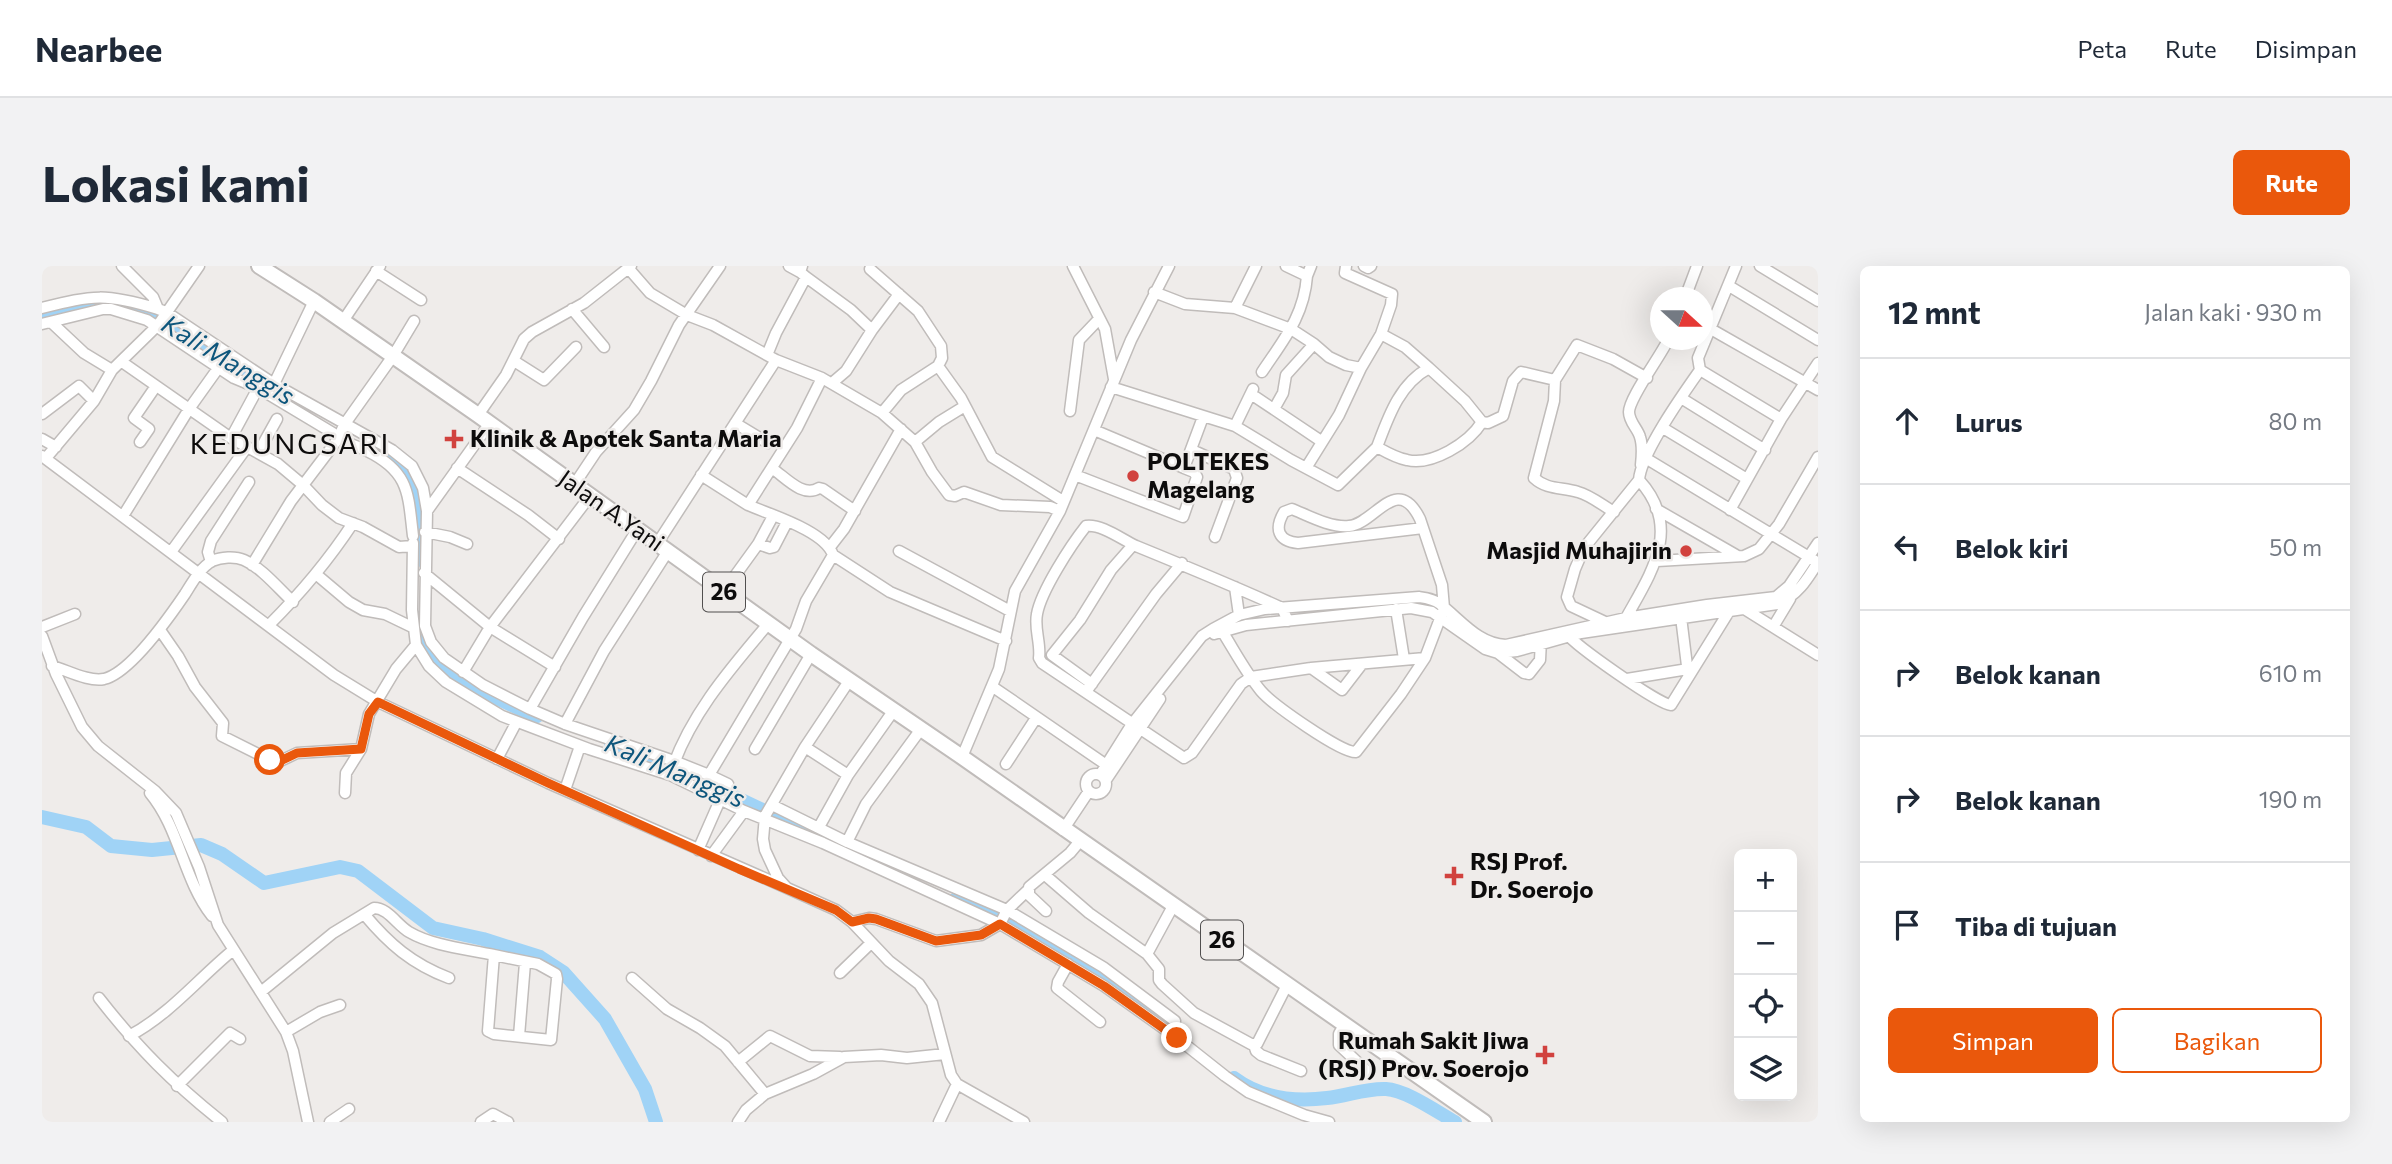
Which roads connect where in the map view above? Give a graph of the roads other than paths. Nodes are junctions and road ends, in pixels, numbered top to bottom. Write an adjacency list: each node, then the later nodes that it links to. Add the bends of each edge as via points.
1 (122, 266): 32 (street, via 153,297)
2 (199, 266): 32 (street)
3 (259, 266): 27 (highway, Jalan A.Yani / 26)
4 (720, 266): 33 (street)
5 (789, 266): 20 (street)
6 (1073, 266): 35 (street)
7 (1169, 266): 23 (street)
8 (1256, 266): 30 (street)
9 (1286, 266): 19 (street)
10 (1346, 266): 42 (street, via 1345,273 1392,294)
11 (1364, 266): 12 (street)
12 (1371, 266)
13 (1697, 266): 22 (street)
14 (1736, 266): 21 (street)
15 (1760, 266): 26 (street)
16 (630, 267): 31 (street); 33 (street, via 650,293)
17 (378, 269): 25 (street); 36 (street)
18 (870, 270): 24 (street)
19 (1309, 271): 39 (street, via 1305,296)
20 (803, 272): 41 (street); 50 (street, via 776,333)
21 (1729, 286): 34 (street); 43 (street)
22 (1689, 287)
23 (1154, 292): 30 (street, via 1185,304); 66 (street)
24 (899, 294): 41 (street); 54 (street, via 919,311 941,346)
25 (421, 300)
26 (1818, 300)
27 (314, 301): 36 (highway, Jalan A.Yani / 26); 65 (street)
28 (93, 303): 29 (street); 32 (street); 32 (street, via 117,297); 38 (street)
29 (42, 308)
30 (1235, 308): 39 (street)
31 (572, 309): 46 (street); 51 (street, via 524,339)
32 (161, 315): 52 (street); 55 (street); 65 (street)
33 (687, 315): 50 (street); 114 (street, via 634,410)
34 (1713, 315)
35 (1099, 319): 66 (street, via 1105,329); 75 (street, via 1079,340)
36 (343, 321): 49 (highway, Jalan A.Yani / 26)
37 (414, 321): 49 (street)
38 (47, 323): 58 (street)
39 (1291, 329): 44 (street); 60 (street)
40 (1713, 329): 64 (street)
41 (872, 330): 63 (street, via 846,370)
42 (1381, 334): 56 (street); 57 (street)
43 (1818, 340)
44 (1314, 344): 56 (street, via 1329,357); 74 (street, via 1286,374)
45 (576, 347): 51 (street, via 544,380)
46 (604, 347)
47 (1662, 350): 61 (street)
48 (1700, 350): 59 (street)
49 (393, 356): 80 (highway, Jalan A.Yani / 26); 88 (street)
50 (772, 358): 63 (street); 83 (street)
51 (514, 361): 80 (street)
52 (122, 362): 58 (street); 67 (street)
53 (1818, 363): 64 (street)
54 (938, 366): 72 (street); 76 (street, via 901,390)
55 (219, 367): 68 (street); 73 (street)
56 (1361, 368): 91 (street)
57 (1429, 368): 82 (street); 97 (street, via 1413,379 1391,409)
58 (112, 370): 71 (street)
59 (1700, 370): 70 (street); 81 (street)
60 (1262, 372)
61 (1647, 378): 62 (street, via 1577,345); 110 (street, via 1629,411 1641,438)
62 (1555, 380): 82 (street, via 1521,372 1513,381 1506,411); 122 (street, via 1534,478 1550,487 1581,492)
63 (827, 381): 76 (street); 107 (street)
64 (1806, 382): 69 (street); 81 (street)
65 (274, 384): 88 (street)
66 (1113, 384): 78 (street); 87 (street)
67 (156, 386): 73 (street); 92 (street, via 134,418 149,429)
68 (258, 388): 88 (street, via 333,433); 89 (street)
69 (1818, 390)
70 (1681, 398): 85 (street); 99 (street)
71 (94, 401): 77 (street, via 79,386); 95 (street)
72 (965, 406): 93 (street); 117 (street, via 992,457)
73 (189, 409): 89 (street); 123 (street)
74 (1274, 409): 84 (street, via 1252,391); 91 (street)
75 (1070, 411)
76 (882, 413): 86 (street)
77 (42, 414)
78 (1203, 417): 84 (street); 98 (street)
79 (277, 419): 100 (street)
80 (484, 419): 104 (street); 114 (highway, Jalan A.Yani / 26)
81 (1780, 419): 99 (street)
82 (1485, 422): 97 (street, via 1433,458 1407,460)
83 (735, 423): 94 (street); 108 (street)
84 (1235, 426): 106 (street)
85 (1663, 428): 103 (street); 111 (street)
86 (901, 429): 93 (street); 121 (street)
87 (1094, 430): 105 (street); 109 (street)
88 (342, 431): 113 (street); 120 (street, via 392,450 412,466); 132 (street, via 402,478)
89 (231, 438): 96 (street)
90 (42, 439): 95 (street)
91 (1321, 441): 106 (street)
92 (140, 442)
93 (915, 442): 117 (street, via 949,495 964,492 1001,505)
94 (768, 443)
95 (56, 447): 101 (street)
96 (247, 447): 100 (street); 141 (street)
97 (1377, 447): 106 (street, via 1339,485)
98 (1192, 450): 105 (street); 131 (street, via 1237,472)
99 (1765, 450): 111 (street)
100 (258, 453): 113 (street)
101 (44, 457): 123 (street)
102 (1818, 457): 130 (street)
103 (1647, 459): 110 (street); 119 (street)
104 (457, 468): 120 (street); 133 (street)
105 (1184, 468): 109 (street, via 1197,477 1183,517)
106 (1306, 468)
107 (773, 469): 116 (street); 121 (street, via 804,491 823,489)
108 (701, 475): 116 (street); 138 (street)
109 (1075, 475): 117 (street)
110 (1640, 476): 118 (street); 122 (street)
111 (1747, 479): 119 (street)
112 (249, 481): 145 (street, via 211,541)
113 (303, 485): 126 (street, via 339,518); 147 (street)
114 (574, 485): 115 (highway, Jalan A.Yani / 26)
115 (590, 496): 128 (highway, Jalan A.Yani / 26); 133 (street)
116 (748, 505): 124 (street)
117 (1061, 506): 159 (street, via 1021,576)
118 (1656, 509): 142 (street); 144 (street, via 1661,537)
119 (1730, 510): 130 (street)
120 (427, 511): 129 (street)
121 (855, 511): 139 (street)
122 (1614, 512): 167 (street, via 1584,548 1566,597 1570,606)
123 (123, 516): 141 (street)
124 (773, 516): 125 (street); 136 (street)
125 (787, 522): 136 (street, via 774,547); 139 (street, via 810,531)
126 (353, 523): 132 (street, via 400,547); 150 (street)
127 (1423, 528): 127 (street, via 1298,543 1284,540 1278,533 1288,510 1351,526 1395,499 1408,503); 160 (street, via 1442,585)
128 (637, 530): 138 (highway, Jalan A.Yani / 26); 190 (street)
129 (427, 531): 132 (street); 135 (street); 148 (street)
130 (1771, 536): 142 (street, via 1759,549); 143 (street)
131 (1215, 537)
132 (413, 539): 170 (street)
133 (559, 539): 171 (street)
134 (1818, 543): 143 (street)
135 (467, 544)
136 (758, 544): 152 (street)
137 (1133, 545): 146 (street); 181 (street, via 1094,525 1086,526 1037,613); 185 (street)
138 (663, 548): 152 (highway, Jalan A.Yani / 26); 204 (street)
139 (831, 551): 177 (street); 179 (street, via 890,592)
140 (899, 551): 159 (street)
141 (171, 552): 149 (street)
142 (1736, 555): 144 (street)
143 (1815, 560): 153 (street, via 1806,581); 156 (street, via 1782,594)
144 (1657, 561): 164 (street)
145 (211, 562): 147 (street, via 241,558); 149 (street)
146 (1182, 563): 151 (street); 198 (street)
147 (252, 565): 154 (street)
148 (424, 573): 171 (street); 192 (street, via 425,626 431,642)
149 (199, 574): 168 (street); 173 (street)
150 (317, 575): 154 (street); 170 (street, via 363,610)
151 (1235, 587): 155 (street); 162 (street)
152 (724, 592): 166 (highway, Jalan A.Yani / 26)
153 (1790, 598): 158 (street); 172 (street)
154 (293, 602): 168 (street)
155 (1282, 608): 160 (street, via 1419,597 1440,603); 162 (street); 165 (street)
156 (1728, 608): 158 (street); 163 (street); 164 (street, via 1707,605); 193 (street)
157 (1396, 610): 160 (street); 165 (street); 187 (street)
158 (1746, 610): 172 (street)
159 (1010, 611): 179 (street)
160 (1442, 613): 178 (street, via 1499,645); 182 (street, via 1485,649); 186 (street)
161 (75, 614): 169 (street)
162 (1240, 615): 205 (street, via 1202,636)
163 (1681, 617): 175 (street); 193 (street)
164 (1626, 618): 167 (street)
165 (1288, 621): 174 (street)
166 (769, 623): 177 (highway, Jalan A.Yani / 26); 213 (street, via 695,719)
167 (1607, 623): 175 (street)
168 (269, 625): 199 (street)
169 (42, 627)
170 (412, 627): 180 (street)
171 (490, 627): 190 (street); 192 (street)
172 (1773, 627): 183 (street)
173 (160, 630): 189 (street, via 126,665 103,679); 209 (street, via 223,723 222,736 276,763 297,753)
174 (1222, 631): 194 (street); 205 (street, via 1199,647)
175 (1567, 634): 178 (street); 195 (street)
176 (42, 636): 189 (street)
177 (790, 638): 184 (highway, Jalan A.Yani / 26); 217 (street)
178 (1541, 640): 182 (street, via 1517,651); 182 (street, via 1540,660 1529,674)
179 (1006, 641): 197 (street)
180 (416, 645): 199 (street); 203 (street, via 446,682)
181 (1040, 650): 185 (street); 198 (street, via 1040,661)
182 (1498, 653)
183 (1817, 653)
184 (811, 654): 196 (highway, Jalan A.Yani / 26); 210 (street)
185 (1052, 654): 198 (street)
186 (1425, 658): 187 (street); 194 (street, via 1352,753 1284,710)
187 (1404, 659): 188 (street)
188 (1362, 664): 191 (street); 191 (street, via 1342,690)
189 (52, 666): 227 (street, via 82,727 99,747 167,801)
190 (555, 667): 200 (street)
191 (1311, 668): 194 (street)
192 (463, 672): 200 (street)
193 (1688, 673): 195 (street); 195 (street, via 1674,702 1667,705)
194 (1251, 677): 205 (street, via 1186,758)
195 (1627, 679)
196 (849, 681): 201 (highway, Jalan A.Yani / 26); 208 (street)
197 (993, 688): 202 (street); 211 (street)
198 (1089, 688): 205 (street)
199 (378, 702): 209 (street, via 369,714); 212 (street)
200 (530, 709): 204 (street)
201 (894, 710): 206 (highway, Jalan A.Yani / 26); 218 (street)
202 (1036, 718): 214 (street); 215 (street)
203 (516, 723): 207 (street); 212 (street)
204 (565, 724): 213 (street)
205 (1135, 727): 215 (street); 219 (street)
206 (920, 729): 211 (highway, Jalan A.Yani / 26); 231 (street, via 866,804)
207 (580, 746): 216 (street); 221 (street)
208 (805, 747): 218 (street); 226 (street)
209 (361, 749): 223 (street, via 346,773)
210 (754, 749)
211 (962, 757): 229 (highway, 26)
212 (497, 759): 221 (street)
213 (674, 761): 216 (street); 217 (street)
214 (1006, 764)
215 (1105, 764): 219 (street)
216 (670, 775): 224 (street)
217 (709, 775): 220 (street)
218 (848, 775): 228 (street)
219 (1103, 777): 222 (street, via 1106,787 1102,792); 222 (street, via 1094,774 1088,778)
220 (728, 784)
221 (565, 790): 232 (street)
222 (1090, 791): 229 (street)
223 (345, 793)
224 (720, 800): 225 (street); 232 (street)
225 (744, 811): 226 (street); 233 (street)
226 (768, 812): 228 (street); 235 (street, via 765,850); 240 (street)
227 (176, 826): 242 (street, via 199,867); 242 (street, via 184,865)
228 (819, 827): 231 (street)
229 (1063, 830): 230 (highway, 26)
230 (1080, 841): 234 (street); 237 (highway, 26)
231 (847, 842): 240 (street)
232 (698, 850): 233 (street)
233 (711, 856): 235 (street)
234 (1045, 875): 236 (street); 245 (street)
235 (787, 888): 241 (street)
236 (1028, 890): 238 (street); 240 (street)
237 (1173, 906): 245 (street); 252 (highway, 26)
238 (1046, 911)
239 (364, 914): 246 (street, via 381,908 406,931 420,937); 250 (street, via 406,957); 253 (street, via 333,933)
240 (1003, 917): 241 (street, via 981,935 936,941 876,919); 248 (street); 256 (street, via 1103,967)
241 (852, 922): 243 (street)
242 (218, 925): 244 (street)
243 (871, 943): 249 (street); 264 (street, via 919,984 932,1003)
244 (232, 951): 253 (street); 260 (street, via 169,1010)
245 (1147, 954): 263 (street, via 1159,969 1162,984 1195,1013)
246 (494, 955): 247 (street); 261 (street, via 488,1031)
247 (525, 963): 261 (street); 261 (street, via 545,967 557,979 552,1039)
248 (1068, 964): 257 (street, via 1057,988); 281 (street, via 1248,1092)
249 (840, 973)
250 (449, 978)
251 (632, 978): 266 (street, via 667,1009 725,1046)
252 (1287, 985): 258 (highway, 26); 263 (street)
253 (262, 991): 259 (street)
254 (99, 998): 260 (street)
255 (340, 1005): 259 (street)
256 (1175, 1021)
257 (1100, 1022)
258 (1344, 1025): 268 (street, via 1339,1045); 282 (highway, 26)
259 (286, 1032): 274 (street)
260 (129, 1036): 270 (street)
261 (519, 1036)
262 (240, 1039): 270 (street, via 230,1033)
263 (1254, 1045): 267 (street, via 1261,1055)
264 (945, 1054): 265 (street); 269 (street)
265 (844, 1057): 266 (street, via 810,1056 770,1036); 271 (street)
266 (738, 1062): 271 (street)
267 (1301, 1071)
268 (1368, 1072)
269 (957, 1084): 279 (street); 280 (street)
270 (177, 1086): 273 (street)
271 (765, 1094): 278 (street)
272 (349, 1109): 275 (street)
273 (222, 1122)
274 (308, 1122)
275 (330, 1122)
276 (481, 1122): 277 (street, via 493,1114)
277 (508, 1122)
278 (738, 1122)
279 (939, 1122)
280 (1024, 1122)
281 (1329, 1122)
282 (1484, 1122)

